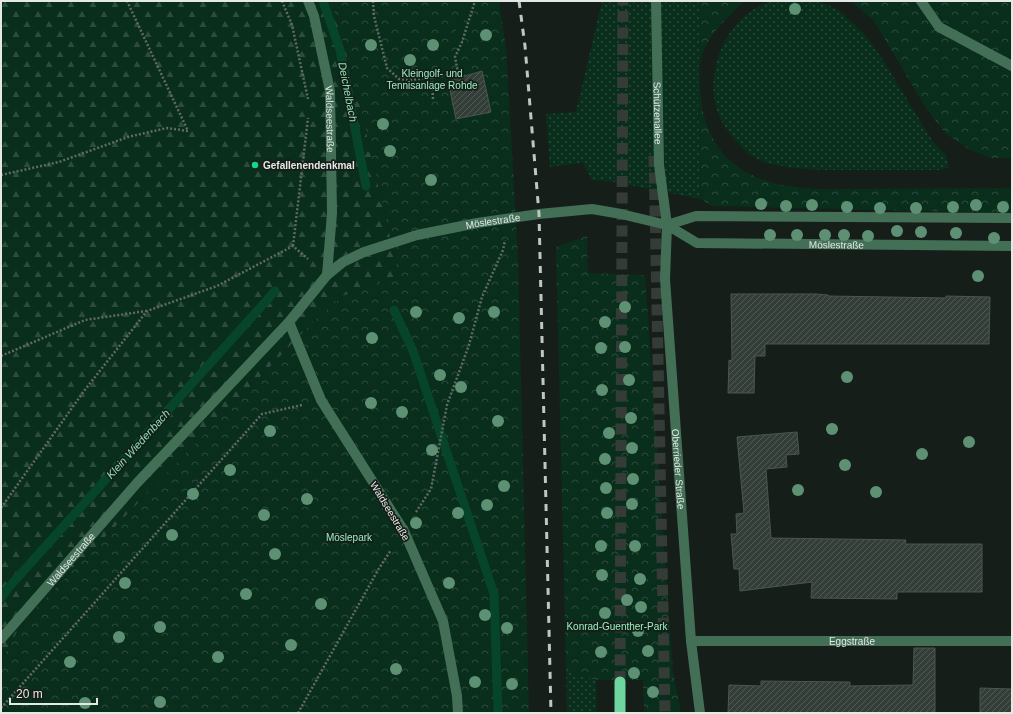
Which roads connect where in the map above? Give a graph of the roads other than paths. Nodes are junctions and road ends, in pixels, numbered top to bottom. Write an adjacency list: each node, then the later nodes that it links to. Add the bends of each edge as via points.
1 (308, 1): 8 (street, Waldseestraße, via 314,16 330,91 332,213)
2 (656, 1): 6 (street, Schützenallee, via 659,165)
3 (921, 1): 4 (street, via 939,27)
4 (1012, 66)
5 (1012, 218): 6 (street, via 696,216)
6 (667, 225): 7 (street, Möslestraße, via 697,243); 8 (street, Möslestraße, via 592,209 477,222 364,252 343,262); 11 (street, Oberrieder Straße, via 665,279)
7 (1012, 246)
8 (327, 275): 9 (street, Waldseestraße)
9 (289, 322): 10 (street, Waldseestraße, via 137,483); 14 (street, Waldseestraße, via 321,400 404,531 443,621)
10 (1, 639)
11 (691, 641): 12 (street, Eggstraße); 16 (street, Oberrieder Straße)
12 (1012, 641)
13 (620, 682): 15 (highway)
14 (458, 713)
15 (620, 713)
16 (700, 713)

